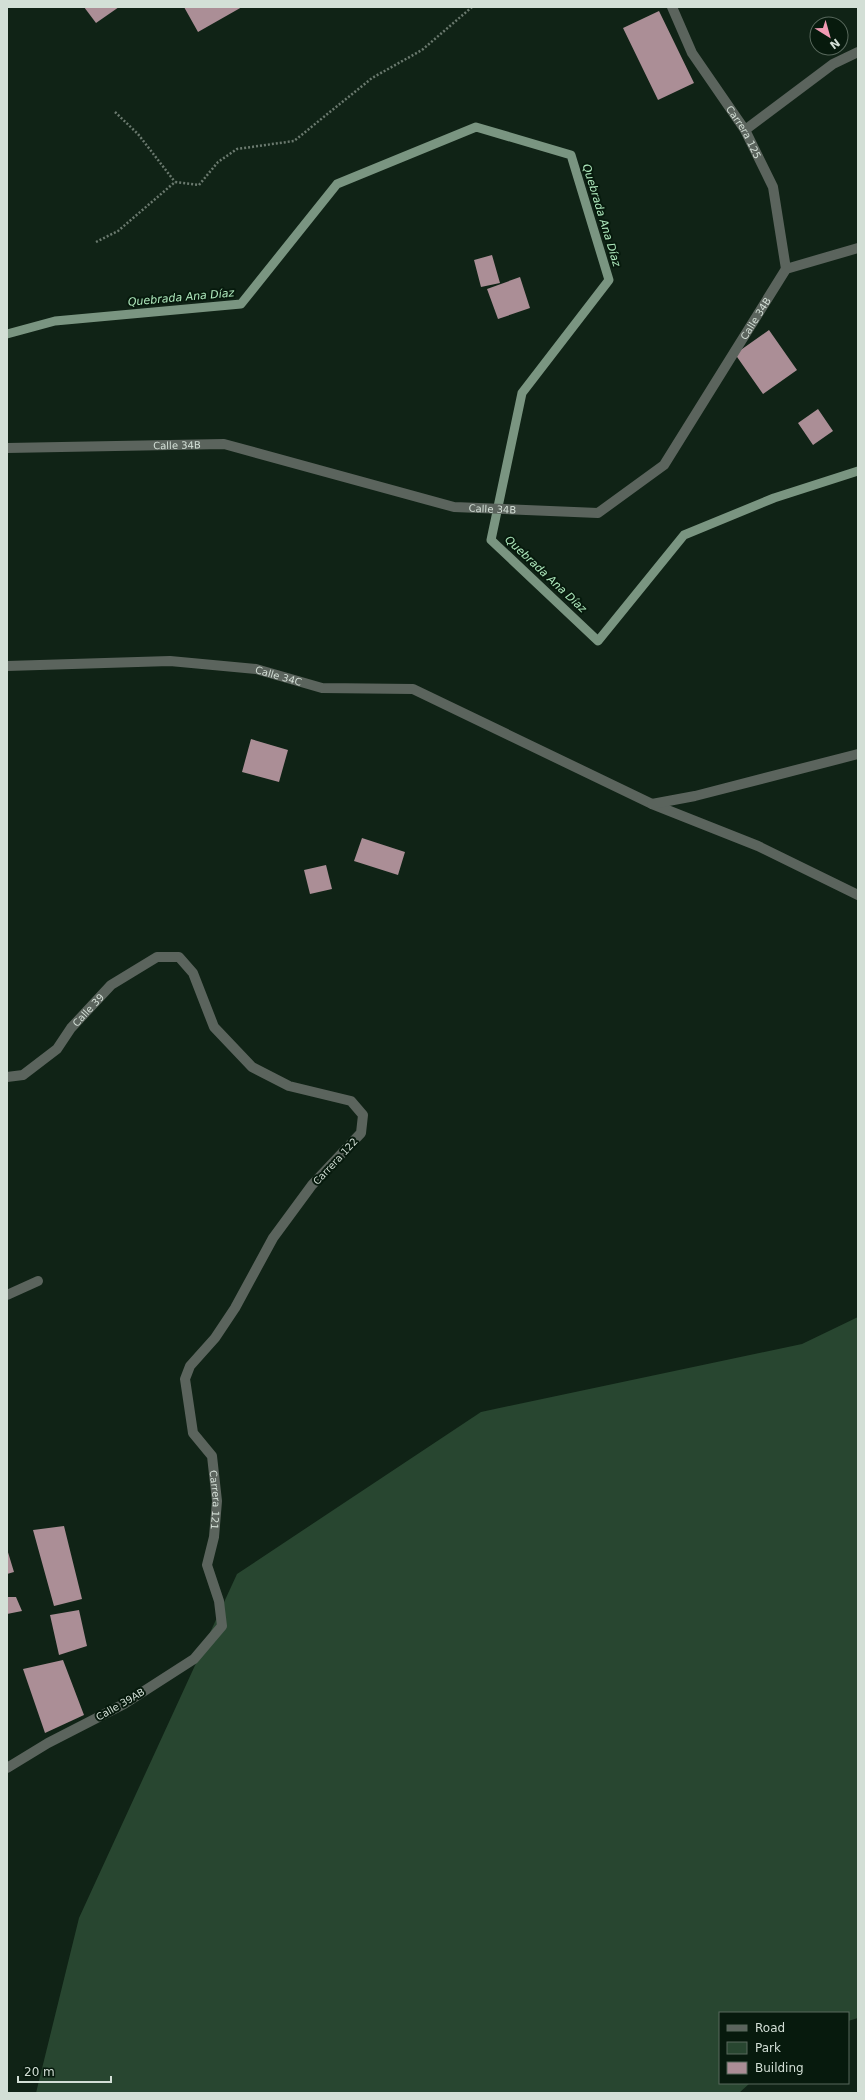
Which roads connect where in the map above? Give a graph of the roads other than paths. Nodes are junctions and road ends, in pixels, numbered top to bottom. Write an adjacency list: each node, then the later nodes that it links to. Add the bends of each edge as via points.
1 (672, 7): 3 (street, Carrera 125, via 692,53)
2 (858, 52): 3 (street, via 833,64)
3 (745, 130): 5 (street, Carrera 125, via 773,187)
4 (858, 248): 5 (street)
5 (786, 268): 6 (street, Calle 34B, via 664,465 598,513 454,507 224,444)
6 (7, 448)
7 (7, 666): 9 (street, Calle 34C, via 170,661 256,669 322,688 413,689)
8 (858, 754): 9 (street, via 695,796)
9 (652, 804): 10 (street, Calle 34C, via 758,846)
10 (858, 895)
11 (179, 957): 12 (street, Calle 39, via 157,957 111,985 71,1028 57,1049 23,1075); 15 (street, Carrera 122, via 193,973 214,1027 252,1067 289,1086 351,1101 363,1115 361,1133 312,1185 273,1238 234,1308 215,1338 190,1366)
12 (7, 1077)
13 (38, 1281): 14 (street)
14 (7, 1295)
15 (185, 1379): 16 (street, Carrera 121, via 193,1433 212,1456 217,1501 214,1537 207,1565 219,1601)
16 (222, 1626): 17 (street, Calle 39AB, via 194,1659 124,1704 48,1743)
17 (7, 1768)

